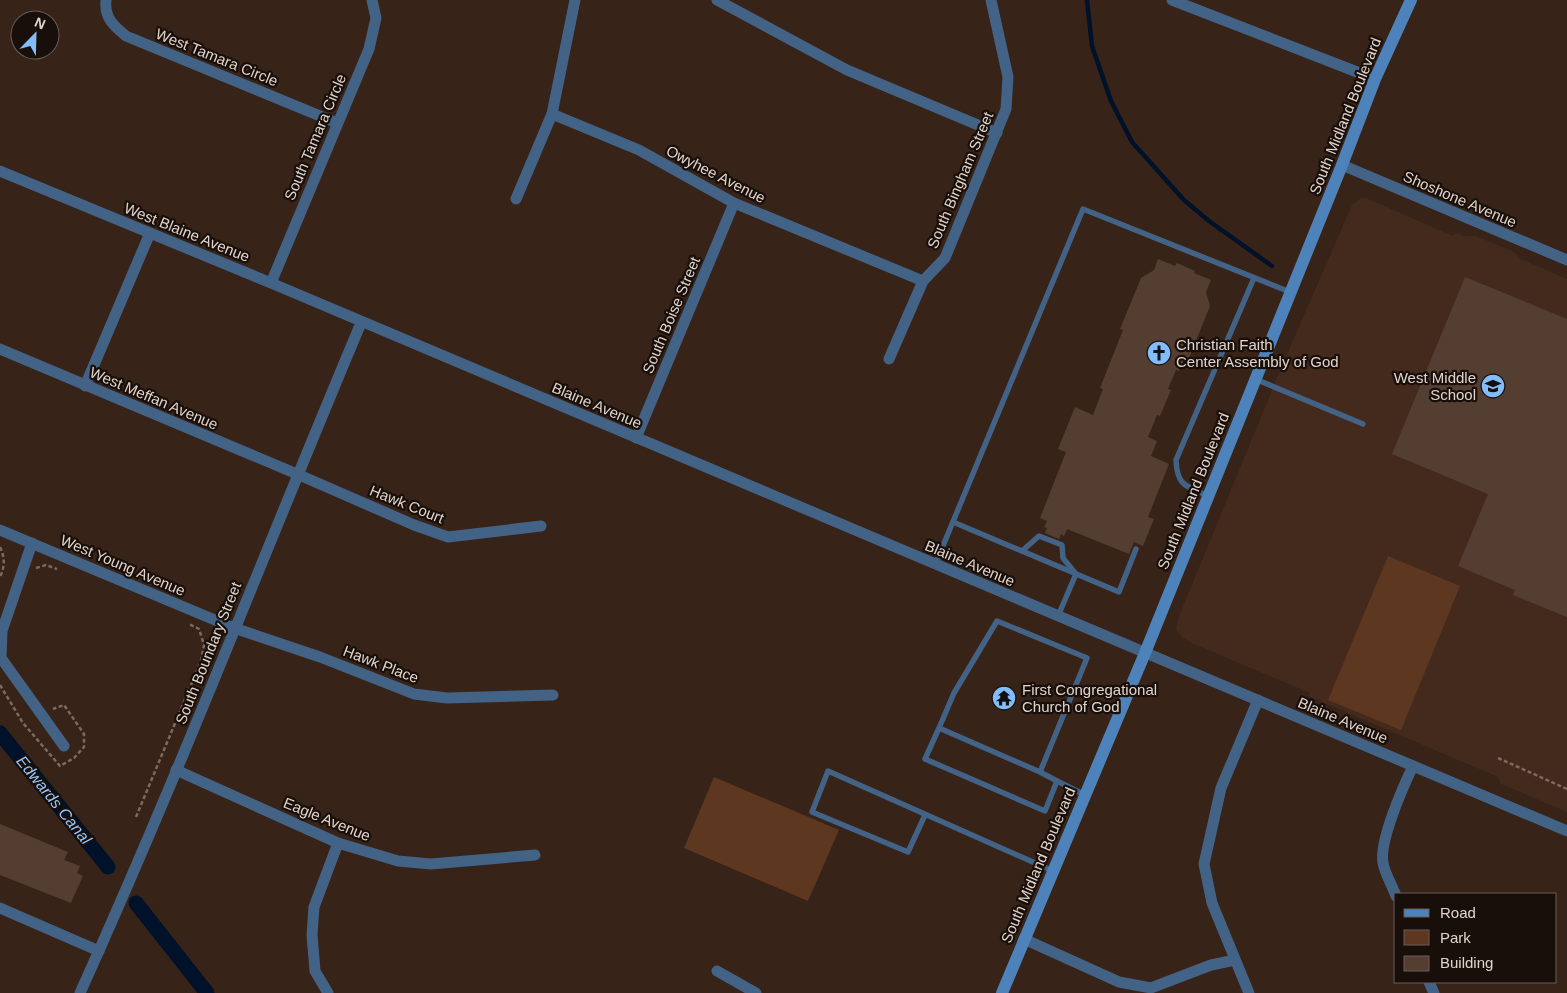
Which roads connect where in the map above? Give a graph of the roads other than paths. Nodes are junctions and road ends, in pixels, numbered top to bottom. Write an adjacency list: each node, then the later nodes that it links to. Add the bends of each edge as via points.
1 (106, 0): 10 (street, West Tamara Circle, via 110,23 126,36)
2 (372, 0): 10 (street, South Tamara Circle, via 376,18 369,48)
3 (575, 0): 9 (street)
4 (717, 0): 11 (street, via 847,70)
5 (991, 0): 11 (street, South Bingham Street, via 1008,77 1006,109)
6 (1172, 0): 8 (street)
7 (1411, 0): 8 (main road, South Midland Boulevard)
8 (1375, 79): 12 (main road, South Midland Boulevard)
9 (552, 114): 14 (street); 15 (street, Owyhee Avenue, via 639,150)
10 (338, 123): 20 (street, South Tamara Circle)
11 (997, 133): 19 (street, South Bingham Street, via 945,258)
12 (1342, 165): 17 (street, Shoshone Avenue); 21 (main road, South Midland Boulevard)
13 (0, 171): 16 (street, West Blaine Avenue)
14 (516, 199)
15 (734, 203): 19 (street, Owyhee Avenue); 28 (street, South Boise Street)
16 (150, 233): 20 (street, West Blaine Avenue); 26 (street)
17 (1567, 260)
18 (1254, 278): 21 (lane); 30 (lane, via 1176,460 1176,474 1182,483); 31 (lane, via 1083,209)
19 (923, 282): 24 (street, South Bingham Street)
20 (271, 283): 22 (street, West Blaine Avenue)
21 (1290, 292): 25 (main road, South Midland Boulevard)
22 (361, 322): 28 (street, Blaine Avenue); 29 (street, South Boundary Street)
23 (0, 350): 26 (street, West Meffan Avenue)
24 (889, 359)
25 (1255, 380): 27 (lane); 30 (main road, South Midland Boulevard)
26 (86, 386): 29 (street, West Meffan Avenue)
27 (1363, 424)
28 (636, 438): 37 (street, Blaine Avenue)
29 (297, 474): 32 (street, Hawk Court, via 448,537); 40 (street, South Boundary Street)
30 (1208, 496): 41 (main road, South Midland Boulevard)
31 (953, 522): 36 (lane); 37 (lane)
32 (541, 526)
33 (0, 530): 34 (street, West Young Avenue)
34 (32, 543): 40 (street, West Young Avenue); 45 (street, via 2,630 1,658)
35 (1136, 549): 38 (lane, via 1119,592)
36 (1022, 551): 38 (lane); 38 (lane, via 1039,536 1062,545 1063,558)
37 (936, 564): 39 (street, Blaine Avenue)
38 (1076, 574): 39 (lane)
39 (1058, 616): 41 (street, Blaine Avenue)
40 (234, 628): 42 (street, Hawk Place, via 414,694 447,698); 47 (street, South Boundary Street)
41 (1145, 653): 43 (street, Blaine Avenue); 50 (main road, South Midland Boulevard)
42 (553, 695)
43 (1258, 700): 46 (street, Blaine Avenue); 60 (street, via 1222,788 1204,864 1212,903)
44 (939, 728): 48 (lane); 48 (lane, via 954,693 997,621 1087,658); 49 (lane, via 925,759 1045,811)
45 (64, 746)
46 (1413, 766): 52 (street, Blaine Avenue); 56 (street, via 1386,835 1383,862)
47 (176, 770): 53 (street, Eagle Avenue); 59 (street, South Boundary Street)
48 (1040, 772): 49 (lane)
49 (1058, 781): 50 (lane)
50 (1085, 795): 55 (main road, South Midland Boulevard)
51 (925, 814): 51 (lane, via 828,771 812,812 908,852); 55 (lane)
52 (1567, 831)
53 (338, 843): 54 (street, Eagle Avenue, via 398,861 431,864); 63 (street, via 314,907 312,926 315,971)
54 (534, 855)
55 (1053, 871): 58 (main road, South Midland Boulevard)
56 (1395, 893)
57 (0, 908): 59 (street)
58 (1024, 939): 60 (street, via 1119,982 1151,988 1211,965); 65 (main road, South Midland Boulevard)
59 (99, 951): 62 (street, South Boundary Street)
60 (1235, 960): 66 (street)
61 (717, 971): 64 (street)
62 (80, 993)
63 (328, 993)
64 (756, 993)
65 (1002, 993)
66 (1249, 993)

